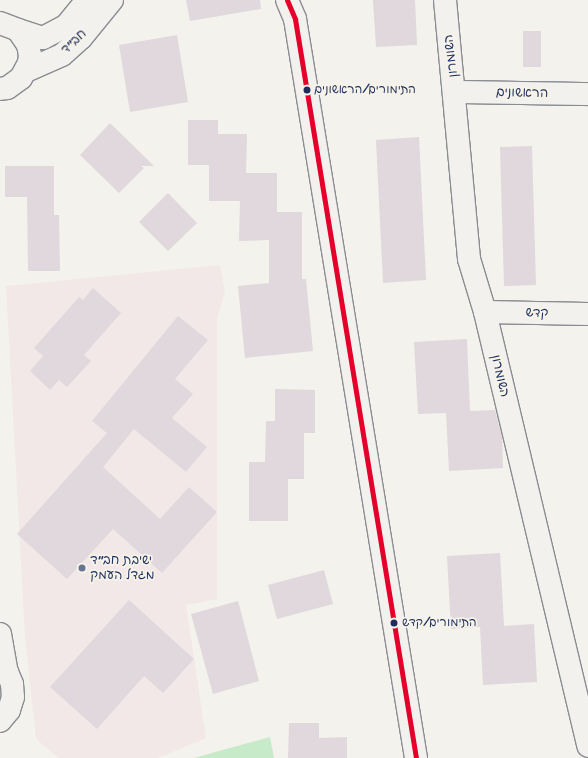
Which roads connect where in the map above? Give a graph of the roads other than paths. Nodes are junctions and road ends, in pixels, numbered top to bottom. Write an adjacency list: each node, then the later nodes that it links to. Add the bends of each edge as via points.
1 (87, 0): 5 (street, חב"ד, via 66,26 43,38)
2 (112, 0): 6 (street, חב"ד, via 81,38 62,56)
3 (287, 0): 16 (street, via 295,19)
4 (445, 0): 8 (street, השומרון)
5 (9, 27): 6 (street, via 28,45 29,63)
6 (26, 71): 7 (street, via 15,84)
7 (0, 89)
8 (455, 92): 9 (street, הראשונים); 10 (street, השומרון, via 469,258)
9 (588, 94)
10 (485, 312): 11 (street, קדש); 15 (street, השומרון)
11 (588, 314)
12 (0, 634): 13 (street)
13 (4, 668): 14 (street, via 12,684 13,697 9,710)
14 (0, 721)
15 (588, 746)
16 (416, 758)

